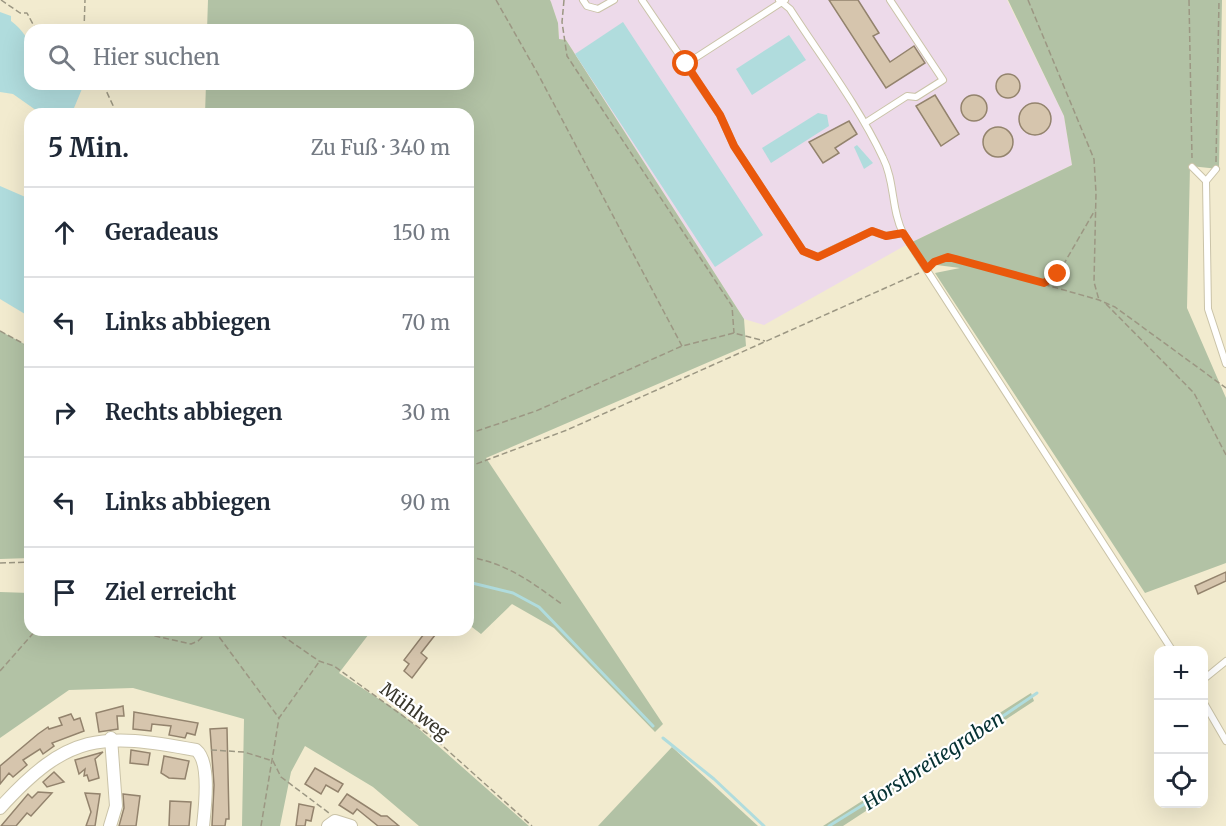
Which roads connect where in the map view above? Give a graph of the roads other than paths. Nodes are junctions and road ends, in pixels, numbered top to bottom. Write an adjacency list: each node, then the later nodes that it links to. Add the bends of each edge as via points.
1 (583, 0): 2 (lane, via 586,6 598,9)
2 (614, 0)
3 (642, 0): 6 (lane)
4 (890, 0): 7 (lane, via 943,80 916,97 907,96)
5 (782, 1): 6 (lane); 7 (lane)
6 (686, 64): 11 (lane, via 803,251 818,257 872,231 886,236)
7 (865, 123): 11 (lane, via 885,160 896,220)
8 (1192, 166): 10 (lane)
9 (1216, 168): 10 (lane)
10 (1206, 181): 12 (lane, via 1208,309)
11 (903, 233): 13 (lane)
12 (1226, 364)
13 (1169, 646)
14 (1226, 661): 15 (lane)
15 (1208, 675)
16 (1208, 711): 18 (lane)
17 (111, 738): 19 (street, via 61,754 18,788); 20 (street, via 116,806); 21 (street, via 196,750 205,760)
18 (1226, 741)
19 (0, 808)
20 (110, 826)
21 (203, 826)
22 (328, 826): 23 (street, via 335,821)
23 (351, 826)

